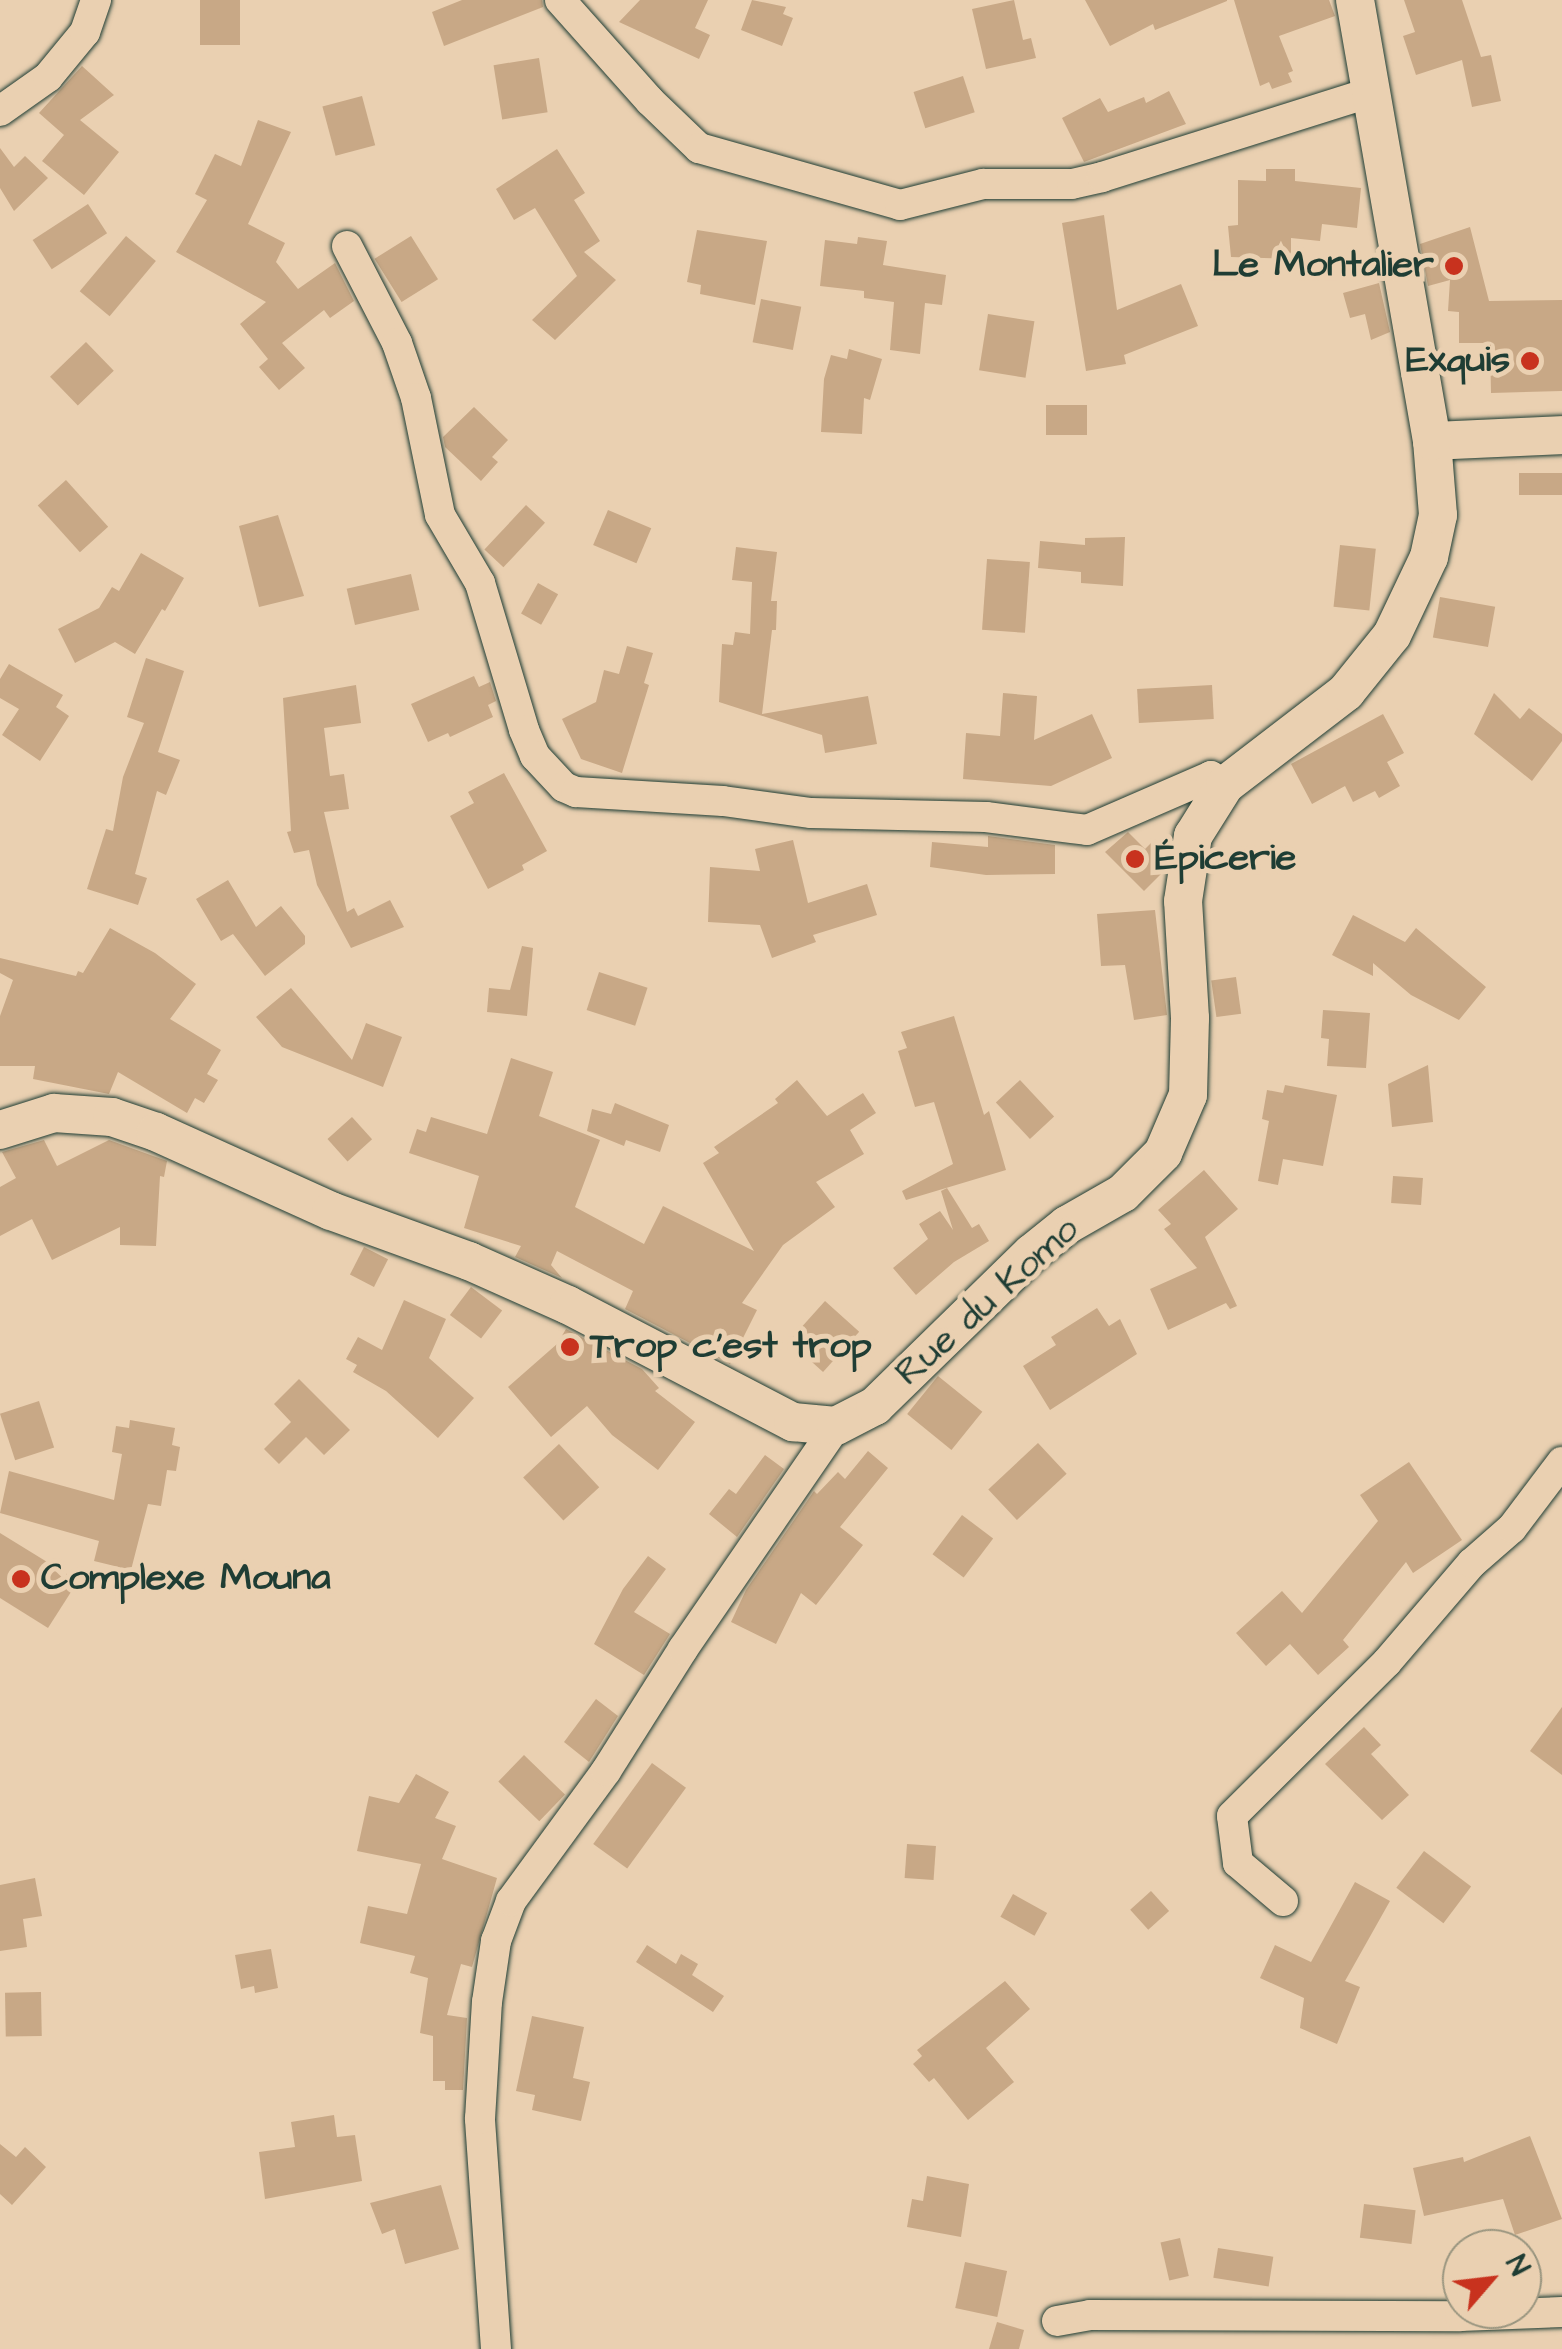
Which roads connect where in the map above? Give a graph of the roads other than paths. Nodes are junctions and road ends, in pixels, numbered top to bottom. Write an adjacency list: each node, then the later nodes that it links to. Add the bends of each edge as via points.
1 (96, 0): 5 (street, via 85,32 48,77)
2 (560, 0): 4 (street, via 699,148 900,205 983,184 1072,184 1102,177)
3 (1354, 0): 4 (street, Rue du Komo)
4 (1371, 92): 8 (street, Rue du Komo)
5 (0, 111)
6 (347, 246): 9 (street, via 397,343 416,398 440,515 480,583 524,730 535,756 564,787 811,813 986,817 1087,830 1210,776)
7 (1562, 435): 8 (street)
8 (1432, 442): 9 (street, Rue du Komo, via 1438,514 1429,557 1392,635 1346,692)
9 (1225, 785): 11 (street, Rue du Komo, via 1193,836 1187,868 1190,1066 1183,1113 1163,1152 1123,1192 1032,1253 875,1406)
10 (0, 1130): 11 (street, via 72,1112 156,1132 331,1212 470,1261 568,1305 792,1422)
11 (836, 1426): 16 (street, via 511,1901 496,1941 480,2119)
12 (1562, 1462): 13 (street, via 1512,1528 1232,1816 1238,1863)
13 (1283, 1901)
14 (1562, 2312): 15 (street, via 1090,2315)
15 (1057, 2321)
16 (496, 2349)

